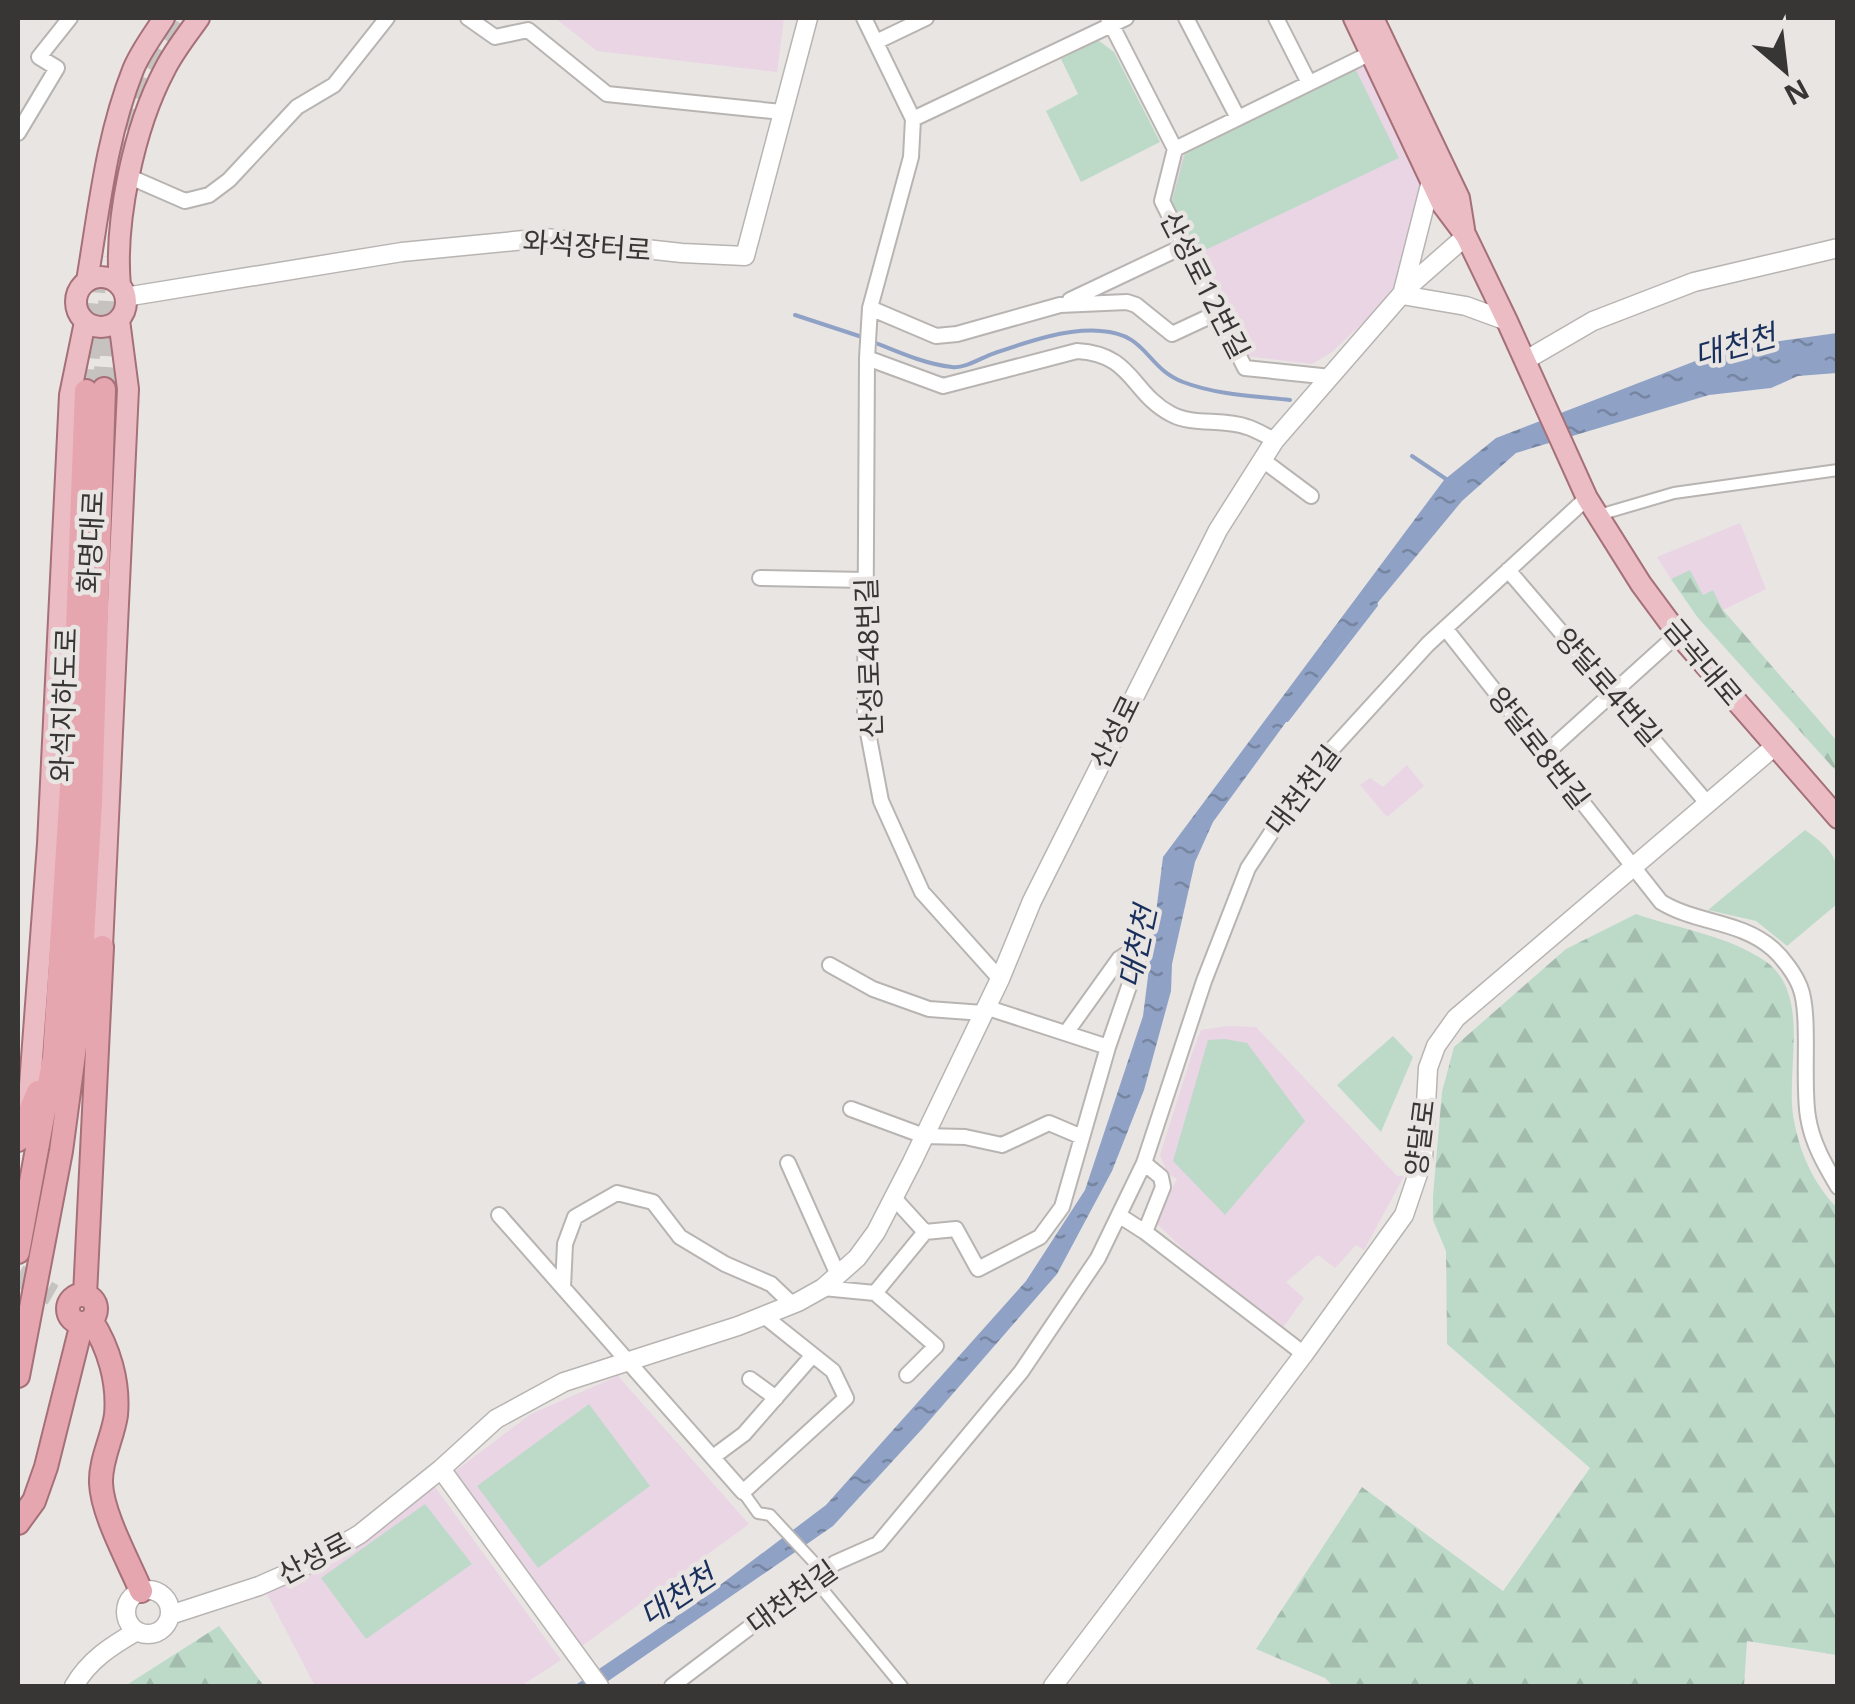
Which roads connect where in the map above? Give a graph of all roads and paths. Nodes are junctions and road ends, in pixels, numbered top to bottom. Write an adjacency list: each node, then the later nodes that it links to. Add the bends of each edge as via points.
1 (70, 18): 18 (street, via 39,57 57,68)
2 (164, 18): 28 (main road, via 134,67 115,126)
3 (199, 18): 23 (main road, via 164,70)
4 (387, 18): 23 (street, via 334,86 297,106 209,195 185,202)
5 (468, 18): 17 (street, via 496,37 528,30 608,94)
6 (808, 18): 17 (main road, 와석장터로)
7 (864, 18): 14 (street)
8 (926, 18): 14 (street)
9 (1186, 18): 19 (street)
10 (1276, 18): 16 (street)
11 (1354, 18): 15 (main road)
12 (1373, 18): 25 (main road, via 1459,198)
13 (1115, 20): 20 (street); 22 (street)
14 (876, 42): 20 (street)
15 (1371, 53): 16 (street); 24 (main road)
16 (1310, 83): 19 (street)
17 (782, 112): 29 (main road, 와석장터로, via 746,256 545,238)
18 (22, 116): 21 (street)
19 (1238, 118): 22 (street)
20 (912, 119): 32 (street, 산성로48번길, via 911,158)
21 (18, 133)
22 (1175, 149): 26 (street, 산성로12번길, via 1162,200)
23 (130, 177): 29 (main road, via 118,266)
24 (1432, 181): 25 (main road); 30 (main road)
25 (1466, 236): 30 (main road, 산성로); 35 (main road)
26 (1184, 246): 31 (street); 33 (street, 산성로12번길)
27 (1838, 248): 38 (main road, via 1694,282 1593,321)
28 (87, 281): 29 (main road, via 110,279); 36 (main road, via 76,301)
29 (123, 292): 34 (main road)
30 (1402, 295): 35 (main road); 39 (main road, 산성로)
31 (1060, 305): 32 (street, via 936,336); 33 (street, via 1127,302 1172,334)
32 (870, 308): 37 (street, 산성로48번길)
33 (1217, 314): 39 (street, 산성로12번길, via 1245,368)
34 (119, 320): 36 (main road, via 96,327); 56 (main road, 화명대로, via 128,390)
35 (1507, 321): 38 (main road)
36 (86, 322): 65 (main road, 화명대로, via 70,395)
37 (866, 358): 40 (street, via 943,386 1094,352 1109,356 1168,413 1246,426); 47 (street, 산성로48번길)
38 (1526, 360): 44 (main road, 금곡대로)
39 (1331, 377): 40 (main road, 산성로)
40 (1275, 440): 41 (main road, 산성로)
41 (1264, 462): 43 (street); 58 (main road, 산성로, via 1218,530 1144,672)
42 (1838, 470): 44 (street)
43 (1311, 496)
44 (1590, 503): 45 (street, 대천천길); 49 (main road, 금곡대로)
45 (1508, 570): 48 (street, 대천천길); 50 (street, 양달로4번길)
46 (760, 578): 47 (street)
47 (866, 580): 58 (street, 산성로48번길, via 865,717 880,801 922,892)
48 (1445, 628): 52 (street, 양달로8번길); 69 (street, 대천천길, via 1312,772 1248,868)
49 (1678, 634): 50 (street); 51 (main road, 금곡대로)
50 (1613, 694): 52 (street); 53 (street, 양달로4번길)
51 (1775, 746): 53 (main road, 양달로); 54 (main road, 금곡대로)
52 (1544, 755): 55 (street, 양달로8번길)
53 (1708, 804): 55 (main road, 양달로)
54 (1838, 818)
55 (1633, 867): 71 (street, 양달로8번길, via 1675,911 1739,926 1774,950 1801,988 1808,1117); 86 (main road, 양달로, via 1446,1032 1428,1068 1423,1159 1404,1215)
56 (102, 947): 60 (highway); 84 (highway, via 69,1298 93,1299 96,1308)
57 (830, 965): 59 (street, via 872,990 929,1009)
58 (1000, 979): 59 (main road, 산성로)
59 (984, 1010): 61 (street); 66 (main road, 산성로)
60 (78, 1024): 63 (highway, 와석지하도로, via 91,802 95,390); 90 (highway, via 62,1151)
61 (1066, 1034): 62 (street); 62 (street, via 1119,959 1144,944)
62 (1108, 1047): 67 (street)
63 (54, 1057): 65 (highway); 77 (highway)
64 (851, 1109): 66 (street)
65 (28, 1116): 68 (highway)
66 (924, 1136): 67 (street, via 1002,1145 1049,1124); 72 (main road, 산성로)
67 (1082, 1137): 75 (street, via 1062,1206 1040,1237 978,1270 956,1230)
68 (18, 1140)
69 (1144, 1163): 74 (street, 대천천길); 76 (street, via 1161,1177 1163,1188)
70 (788, 1164): 78 (street)
71 (1838, 1188)
72 (894, 1198): 75 (street); 78 (main road, 산성로, via 857,1258)
73 (499, 1215): 79 (street)
74 (1120, 1216): 76 (street); 98 (street, 대천천길, via 1021,1372 878,1544)
75 (924, 1232): 81 (street)
76 (1145, 1232): 86 (street)
77 (18, 1252)
78 (838, 1275): 80 (main road, 산성로)
79 (563, 1287): 82 (street, via 574,1216 618,1192 653,1202 680,1237 771,1284); 88 (street)
80 (823, 1288): 81 (street); 82 (main road, 산성로)
81 (875, 1293): 91 (street, via 936,1346)
82 (792, 1304): 83 (main road, 산성로)
83 (764, 1316): 87 (street); 88 (main road, 산성로)
84 (86, 1322): 85 (highway); 89 (highway)
85 (106, 1350): 89 (highway, via 83,1350); 99 (highway, via 116,1414 101,1484)
86 (1304, 1354): 106 (main road, 양달로)
87 (813, 1355): 93 (street); 96 (street, via 833,1371 846,1398)
88 (628, 1360): 94 (street); 95 (main road, 산성로, via 564,1382 496,1419)
89 (72, 1366): 97 (highway, via 46,1468)
90 (18, 1376)
91 (907, 1376)
92 (750, 1378): 93 (street)
93 (776, 1398): 94 (street)
94 (712, 1457): 96 (street)
95 (442, 1469): 100 (main road, 산성로, via 360,1534 311,1562); 103 (main road)
96 (743, 1492): 98 (street, via 758,1513 778,1522)
97 (18, 1523)
98 (817, 1571): 104 (street, 대천천길); 105 (street)
99 (141, 1591): 100 (main road, via 162,1595); 101 (main road, via 126,1607)
100 (170, 1615): 101 (main road, via 156,1632)
101 (137, 1631): 102 (main road, via 109,1647)
102 (74, 1686)
103 (599, 1686)
104 (672, 1686)
105 (902, 1686)
106 (1053, 1686)

